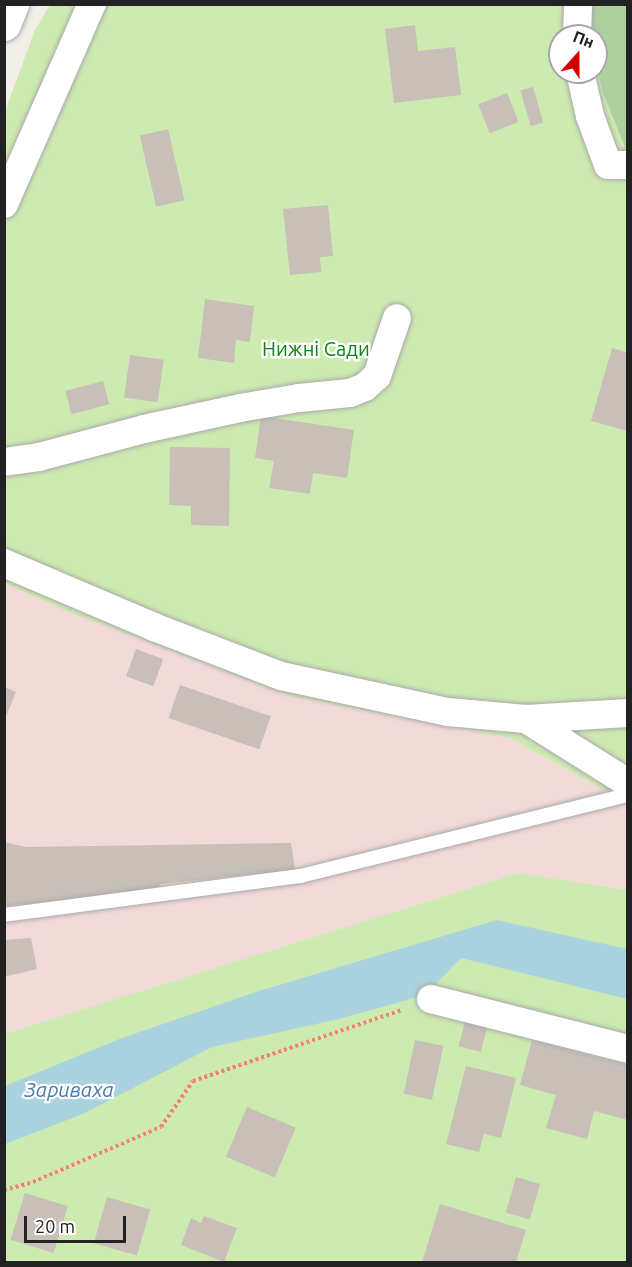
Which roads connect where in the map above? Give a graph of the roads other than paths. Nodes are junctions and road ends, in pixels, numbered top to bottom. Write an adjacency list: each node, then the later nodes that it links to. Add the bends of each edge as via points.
1 (12, 4): 4 (street)
2 (93, 4): 8 (street)
3 (578, 4): 5 (street)
4 (4, 24)
5 (577, 24)
6 (583, 84): 7 (street, via 608,165)
7 (627, 165)
8 (4, 204)
9 (397, 318): 10 (street, via 376,376 365,387 350,393 240,408 39,458)
10 (4, 462)
11 (4, 563): 13 (street, via 281,676 448,712)
12 (627, 712): 13 (street)
13 (526, 719): 14 (street)
14 (627, 783)
15 (627, 795): 16 (lane, via 300,876)
16 (4, 915)
17 (431, 999): 18 (street)
18 (627, 1049)

